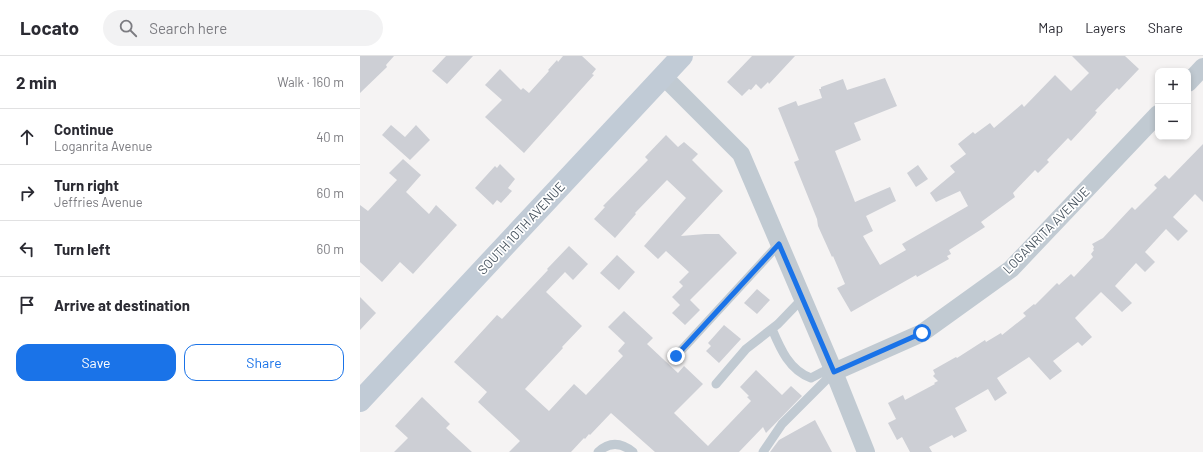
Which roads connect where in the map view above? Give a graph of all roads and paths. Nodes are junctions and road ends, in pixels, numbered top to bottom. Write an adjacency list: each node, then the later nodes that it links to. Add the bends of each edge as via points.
1 (682, 56): 3 (street, SOUTH 10TH AVENUE)
2 (1203, 67): 4 (street)
3 (663, 76): 6 (street, via 741,154); 12 (street, SOUTH 10TH AVENUE)
4 (1191, 80)
5 (1155, 117): 10 (street, LOGANRITA AVENUE, via 1010,269 922,333)
6 (779, 244): 7 (street); 9 (lane)
7 (803, 298): 8 (lane); 10 (street)
8 (772, 329): 10 (lane, via 781,350 804,376 811,378); 11 (lane, via 746,349)
9 (676, 356)
10 (833, 370): 15 (lane, via 782,424); 16 (street)
11 (716, 384)
12 (360, 400)
13 (598, 452): 14 (lane, via 612,444 626,446)
14 (633, 452)
15 (763, 452)
16 (866, 452)

